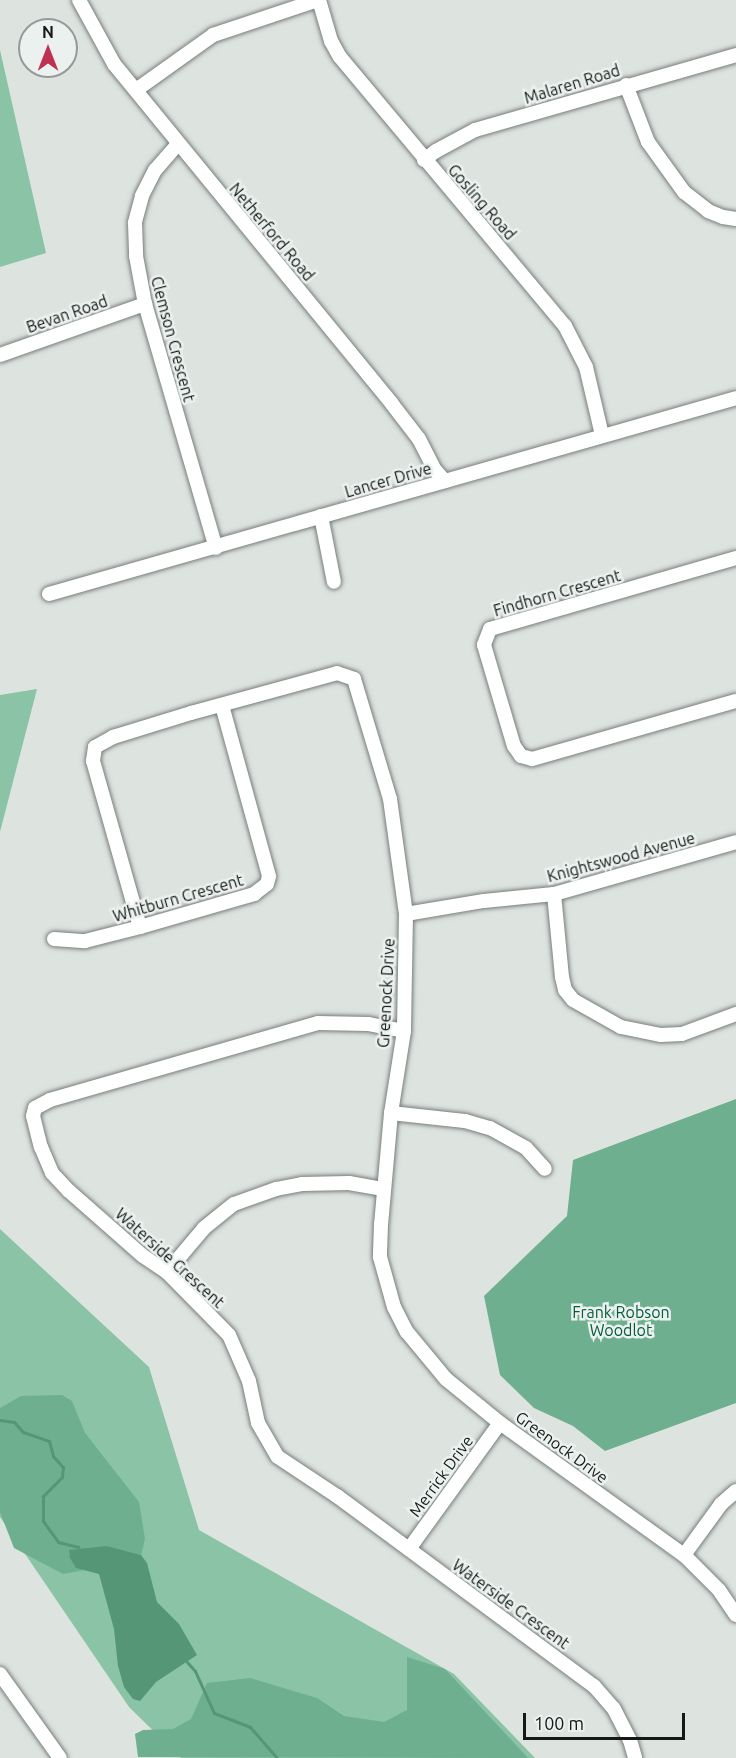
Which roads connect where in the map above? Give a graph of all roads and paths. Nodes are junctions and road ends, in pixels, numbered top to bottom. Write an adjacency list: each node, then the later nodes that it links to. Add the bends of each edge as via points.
1 (79, 0): 5 (street, Netherford Road, via 114,64)
2 (318, 0): 5 (street, via 213,35); 7 (street, Gosling Road, via 340,57)
3 (736, 55): 4 (street, Malaren Road)
4 (626, 85): 7 (street, Malaren Road, via 475,130); 8 (street, via 648,142 684,192 708,211)
5 (136, 90): 6 (street, Netherford Road)
6 (177, 145): 9 (street, Clemson Crescent, via 155,170 135,223 139,281); 13 (street, Netherford Road, via 393,404)
7 (424, 160): 12 (street, Gosling Road, via 565,326 586,367)
8 (736, 219)
9 (145, 304): 10 (street, Bevan Road); 15 (street, Clemson Crescent)
10 (0, 355)
11 (736, 398): 12 (street, Lancer Drive)
12 (602, 435): 13 (street, Lancer Drive)
13 (444, 481): 14 (street, Lancer Drive)
14 (321, 516): 15 (street, Lancer Drive); 17 (street)
15 (216, 548): 18 (street, Lancer Drive)
16 (736, 558): 19 (street, Findhorn Crescent, via 490,629 484,645 514,746 520,756 532,759)
17 (334, 582)
18 (49, 594)
19 (736, 700)
20 (222, 705): 23 (street, Greenock Drive, via 338,674 354,678 390,799); 24 (street, Whitburn Crescent, via 269,876 267,884 254,894); 24 (street, Greenock Drive, via 95,747 93,761)
21 (736, 842): 22 (street, Knightswood Avenue)
22 (554, 894): 23 (street, Knightswood Avenue); 26 (street, via 562,977 573,1000 621,1027 661,1035 682,1034)
23 (406, 914): 27 (street, Greenock Drive)
24 (140, 927): 25 (street, Whitburn Crescent, via 85,941)
25 (54, 939)
26 (736, 1014)
27 (404, 1031): 28 (street, Greenock Drive); 31 (street, Waterside Crescent, via 368,1024 318,1023 50,1100 35,1108 36,1131 52,1173 142,1256)
28 (391, 1113): 29 (street, via 465,1121 490,1128 526,1148); 30 (street, Greenock Drive)
29 (546, 1169)
30 (383, 1189): 31 (street, via 302,1184 234,1204 204,1228); 32 (street, Greenock Drive, via 380,1257 394,1307 406,1332 446,1379)
31 (166, 1272): 34 (street, Waterside Crescent, via 229,1335 249,1381 258,1423 278,1457)
32 (500, 1423): 34 (street, Merrick Drive); 35 (street, Greenock Drive)
33 (736, 1491): 35 (street, via 721,1504)
34 (409, 1549): 39 (street, Waterside Crescent, via 594,1686 614,1709)
35 (684, 1555): 36 (street, Greenock Drive, via 719,1590)
36 (736, 1615)
37 (0, 1674): 38 (street)
38 (60, 1758)
39 (635, 1758)

